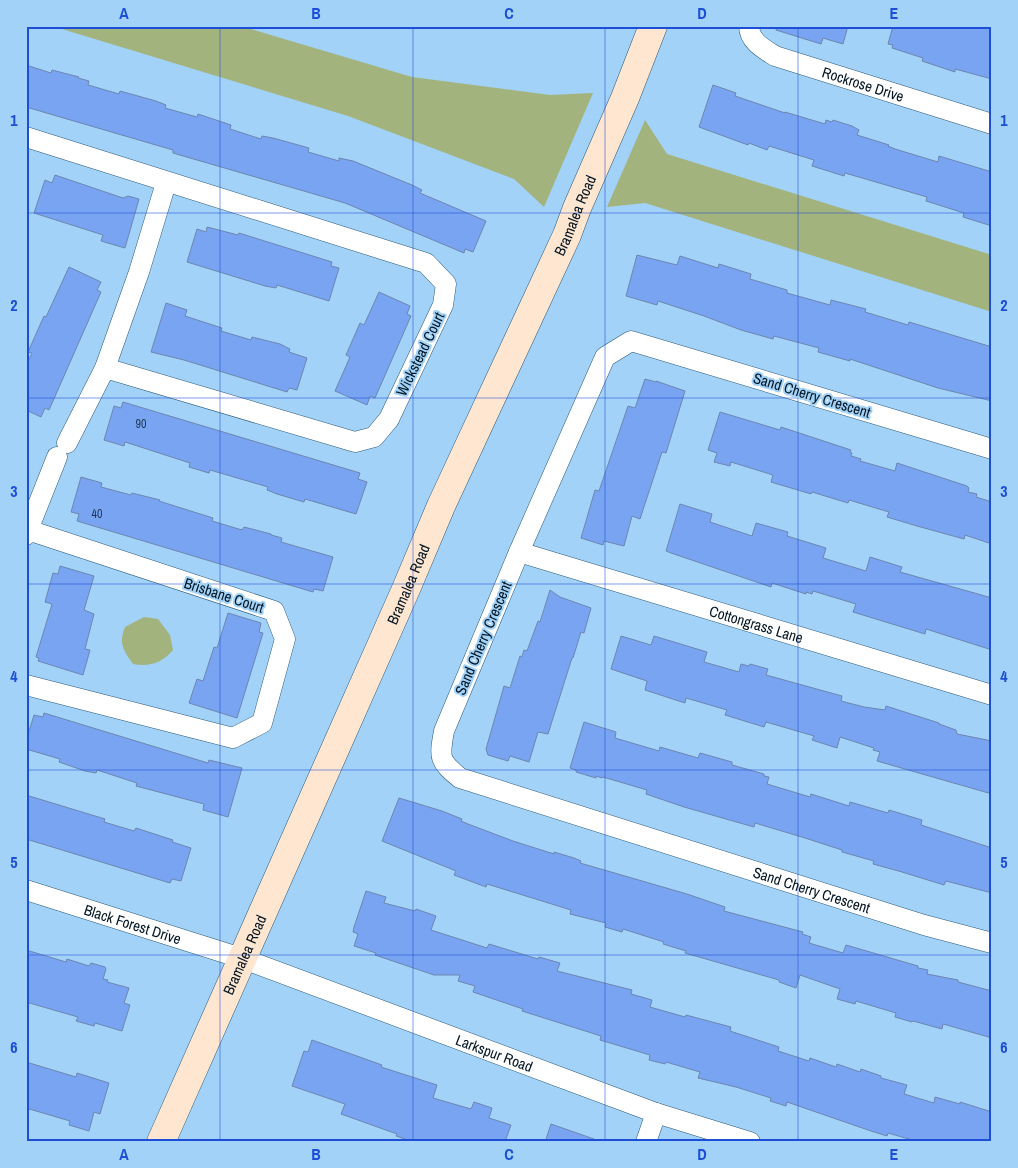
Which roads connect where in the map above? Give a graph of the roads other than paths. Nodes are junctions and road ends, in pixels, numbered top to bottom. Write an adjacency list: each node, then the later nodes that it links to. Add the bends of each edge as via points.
1 (653, 26): 14 (main road, Bramalea Road, via 567,234 441,506)
2 (749, 26): 3 (street, Rockrose Drive, via 754,41 774,56)
3 (992, 124)
4 (26, 138): 5 (street, Wickstead Court)
5 (166, 183): 6 (street); 6 (street, Wickstead Court, via 426,263 446,284 444,305 388,419 374,437 356,442)
6 (105, 368): 8 (street, Brisbane Court, via 62,450)
7 (992, 449): 9 (street, Sand Cherry Crescent, via 631,341 604,358)
8 (27, 533): 10 (street, Brisbane Court, via 274,611 285,639 262,723 233,738)
9 (519, 552): 11 (street, Cottongrass Lane); 13 (street, Sand Cherry Crescent, via 444,732 440,750 444,765 460,778 924,925)
10 (26, 685)
11 (992, 695)
12 (26, 890): 14 (street, Black Forest Drive)
13 (992, 943)
14 (241, 958): 15 (street, Larkspur Road); 16 (main road, Bramalea Road)
15 (656, 1113): 17 (street); 18 (street, Larkspur Road)
16 (161, 1142)
17 (646, 1142)
18 (750, 1142)

